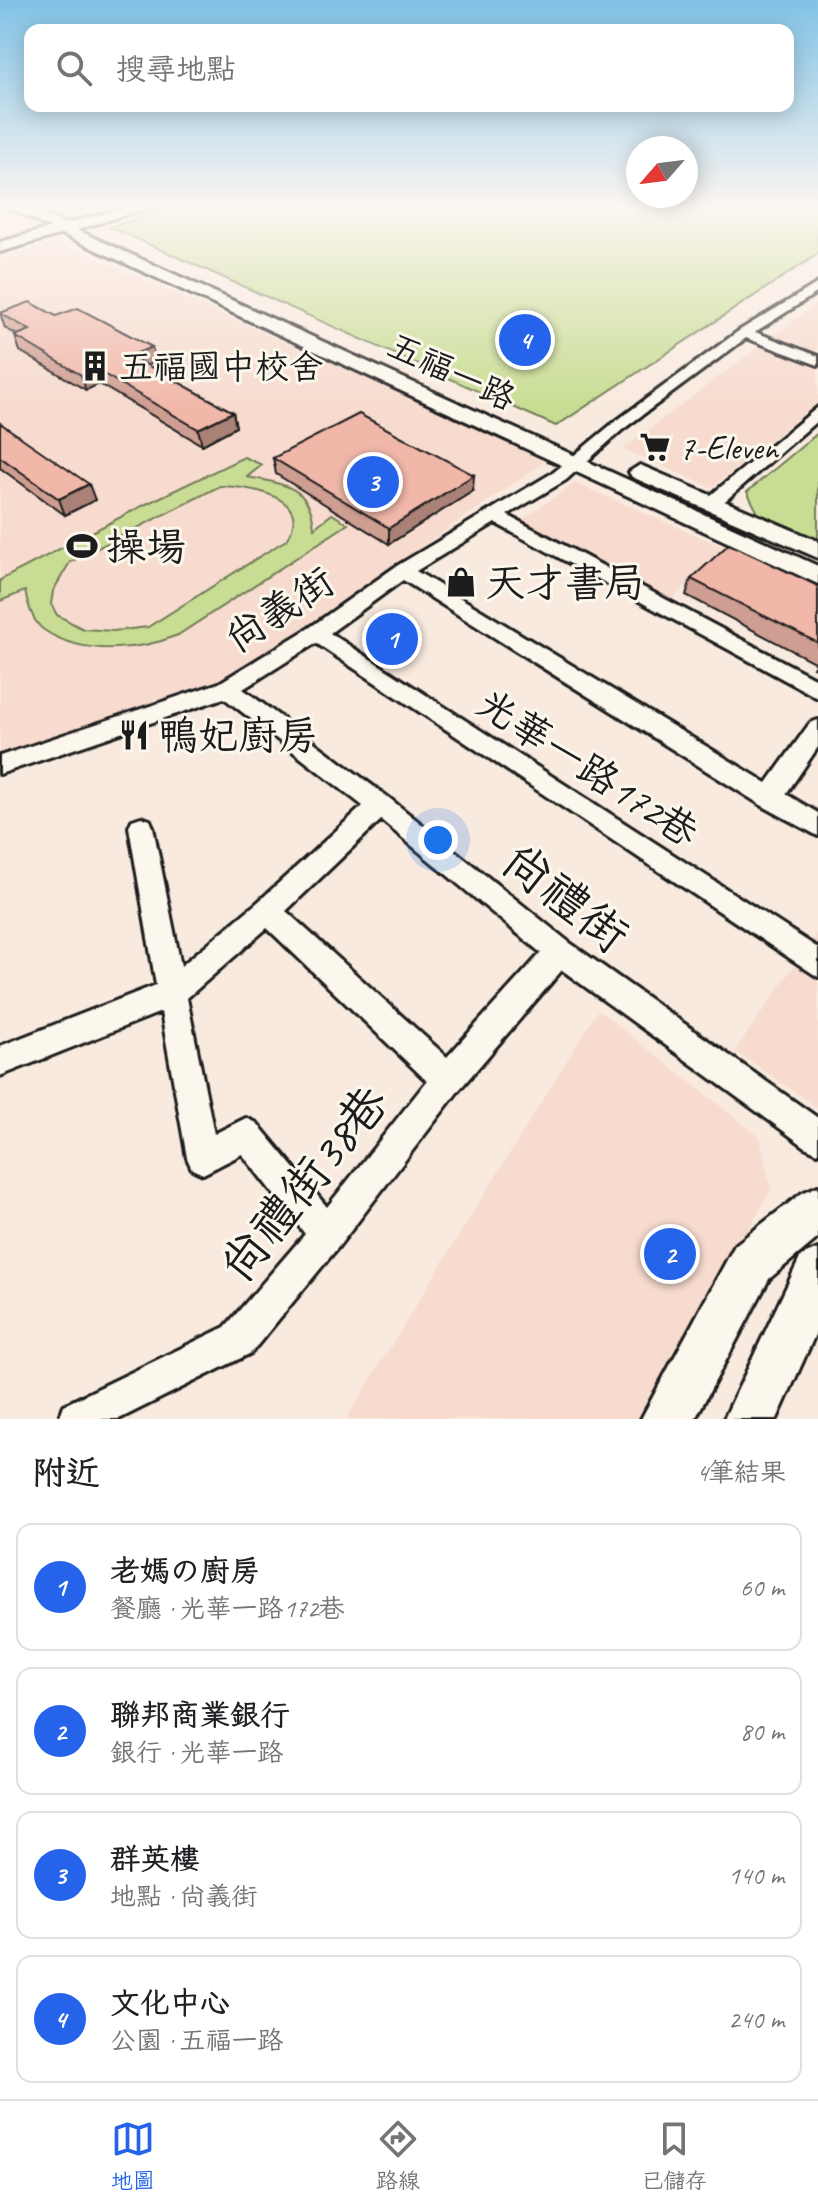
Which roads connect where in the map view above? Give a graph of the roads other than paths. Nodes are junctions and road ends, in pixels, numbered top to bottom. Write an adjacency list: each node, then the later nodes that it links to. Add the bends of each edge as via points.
1 (173, 273): 6 (street, 五福一路)
2 (818, 287): 3 (street, 尚義街)
3 (745, 333): 4 (street); 6 (street, 尚義街)
4 (818, 361)
5 (818, 412): 7 (street)
6 (581, 457): 7 (street, 五福一路); 8 (street, 尚義街); 11 (street, 五福一路)
7 (712, 503): 9 (street, 五福一路)
8 (495, 516): 10 (street, 尚義街); 14 (street)
9 (818, 550)
10 (402, 571): 12 (street, 尚義街); 17 (street)
11 (818, 576)
12 (316, 633): 13 (street, 尚義街); 23 (street, 光華一路172巷)
13 (227, 689): 16 (street, 尚義街); 18 (street, 尚禮街)
14 (818, 690)
15 (818, 729): 17 (street)
16 (0, 765)
17 (770, 798): 19 (street)
18 (380, 805): 21 (street); 22 (street, 尚禮街)
19 (818, 826)
20 (141, 827): 24 (street)
21 (267, 911): 24 (street); 26 (street)
22 (560, 952): 26 (street, 尚禮街38巷); 27 (street, 尚禮街)
23 (818, 964)
24 (170, 994): 25 (street); 29 (street, via 203,1158 246,1134)
25 (0, 1061)
26 (448, 1079): 29 (street, 尚禮街38巷)
27 (818, 1137)
28 (818, 1209): 32 (street, via 752,1262)
29 (327, 1234): 31 (street, 尚禮街38巷, via 238,1340)
30 (818, 1273): 33 (street)
31 (78, 1419)
32 (667, 1419)
33 (750, 1419)

